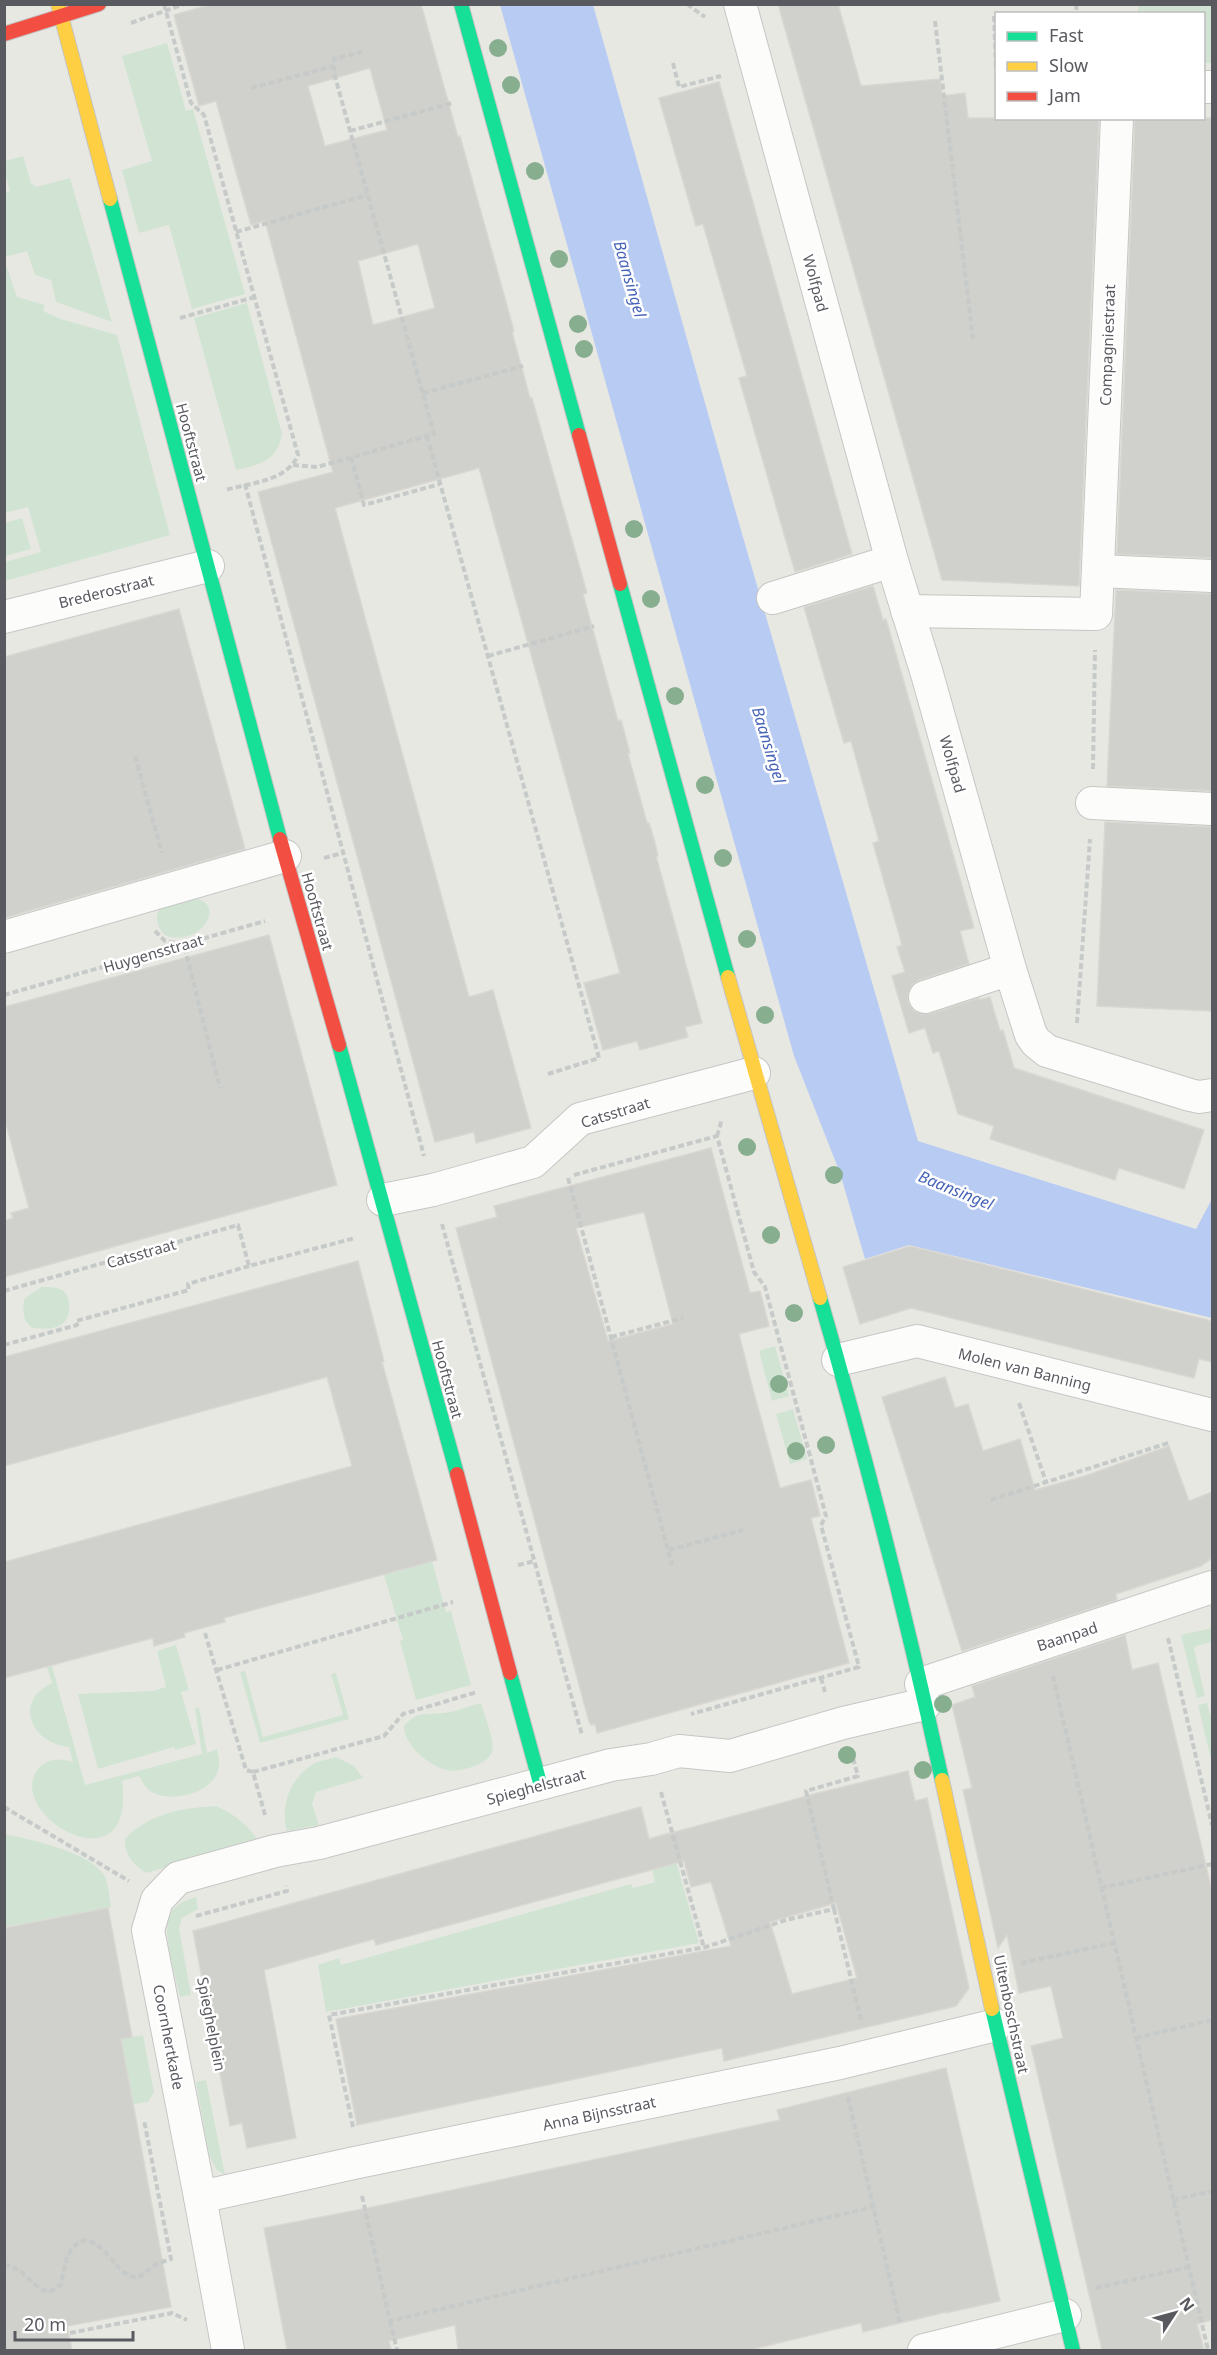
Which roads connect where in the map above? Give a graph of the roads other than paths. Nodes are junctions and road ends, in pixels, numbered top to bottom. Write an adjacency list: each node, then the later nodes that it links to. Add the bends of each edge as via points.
1 (99, 4): 4 (street)
2 (461, 4): 20 (street)
3 (740, 4): 7 (street, Wolfpad)
4 (60, 10): 5 (street); 8 (street, Hooftstraat)
5 (4, 34)
6 (1117, 120): 9 (street, Compagniestraat)
7 (892, 561): 11 (street); 12 (street, Wolfpad)
8 (208, 566): 13 (street, Brederostraat); 16 (street, Hooftstraat)
9 (1098, 571): 10 (street); 12 (street, Compagniestraat, via 1096,614)
10 (1212, 576)
11 (773, 598)
12 (907, 610): 18 (street, Wolfpad)
13 (4, 616)
14 (1092, 803): 15 (street)
15 (1212, 808)
16 (285, 856): 17 (street); 22 (street, Hooftstraat)
17 (4, 937)
18 (1010, 969): 19 (street); 21 (street, Wolfpad, via 1028,1026 1041,1048 1190,1095)
19 (925, 997)
20 (754, 1073): 22 (street, Catsstraat, via 580,1119 533,1162 433,1190); 23 (street)
21 (1212, 1095)
22 (387, 1215): 27 (street, Hooftstraat)
23 (838, 1360): 24 (street, Molen van Banning, via 917,1341); 26 (street)
24 (1212, 1415)
25 (1212, 1587): 26 (street, Baanpad, via 1045,1643)
26 (922, 1694): 27 (street, Spieghelstraat, via 843,1723 730,1756 679,1751); 29 (street, Uitenboschstraat)
27 (540, 1783): 28 (street, Spieghelstraat, via 178,1878)
28 (156, 1900): 30 (street, Coornhertkade, via 148,1930)
29 (996, 2025): 30 (street, Anna Bijnsstraat, via 855,2060); 31 (street, Uitenboschstraat)
30 (200, 2197): 32 (street, Coornhertkade)
31 (1062, 2306): 33 (street); 34 (street, Uitenboschstraat)
32 (228, 2350)
33 (924, 2350)
34 (1073, 2350)

